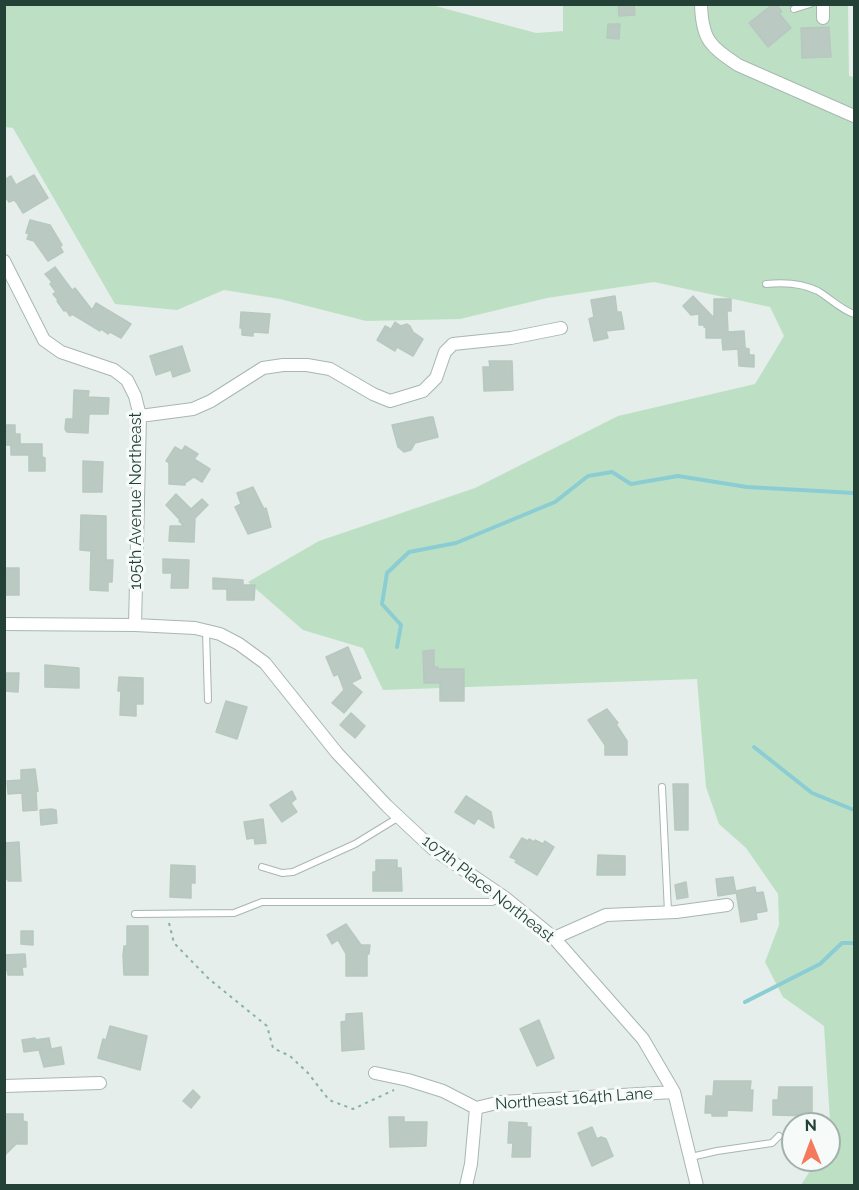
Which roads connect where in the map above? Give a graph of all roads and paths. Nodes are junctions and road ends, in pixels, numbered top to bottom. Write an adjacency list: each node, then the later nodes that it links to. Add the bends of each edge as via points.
1 (701, 4): 6 (street, via 703,28 710,44 723,55)
2 (810, 4): 4 (lane)
3 (823, 4): 5 (street)
4 (794, 9)
5 (823, 18)
6 (855, 116)
7 (5, 262): 11 (street, 105th Avenue Northeast, via 44,340 61,352 114,370 127,380)
8 (766, 284): 9 (lane, via 789,282 817,291)
9 (855, 315)
10 (561, 328): 11 (street, via 453,344 445,352 436,378 423,391 390,401 330,369 283,365 263,368 193,409)
11 (140, 416): 13 (street, 105th Avenue Northeast)
12 (4, 624): 13 (street, 107th Place Northeast)
13 (135, 625): 14 (street, 107th Place Northeast)
14 (206, 631): 15 (lane); 17 (street, 107th Place Northeast, via 239,644 265,663 337,753)
15 (208, 700)
16 (662, 787): 21 (lane)
17 (399, 817): 18 (lane, via 355,844 293,872); 19 (street, 107th Place Northeast, via 433,849)
18 (262, 867)
19 (504, 897): 23 (lane, via 492,902 262,902 234,913); 24 (street, 107th Place Northeast)
20 (727, 904): 21 (street)
21 (668, 912): 24 (street, via 606,915)
22 (135, 915): 23 (lane)
23 (167, 915): 27 (path, via 174,943 209,979 267,1026 273,1048 290,1056 329,1100 353,1108)
24 (554, 938): 29 (street, 107th Place Northeast, via 643,1039)
25 (375, 1073): 27 (street)
26 (100, 1083): 28 (street)
27 (416, 1083): 30 (street)
28 (4, 1086)
29 (674, 1092): 30 (street, Northeast 164th Lane, via 501,1102); 32 (street, 107th Place Northeast)
30 (476, 1108): 33 (street)
31 (779, 1136): 32 (lane, via 772,1143)
32 (691, 1157): 34 (street, 107th Place Northeast)
33 (466, 1185)
34 (697, 1185)

